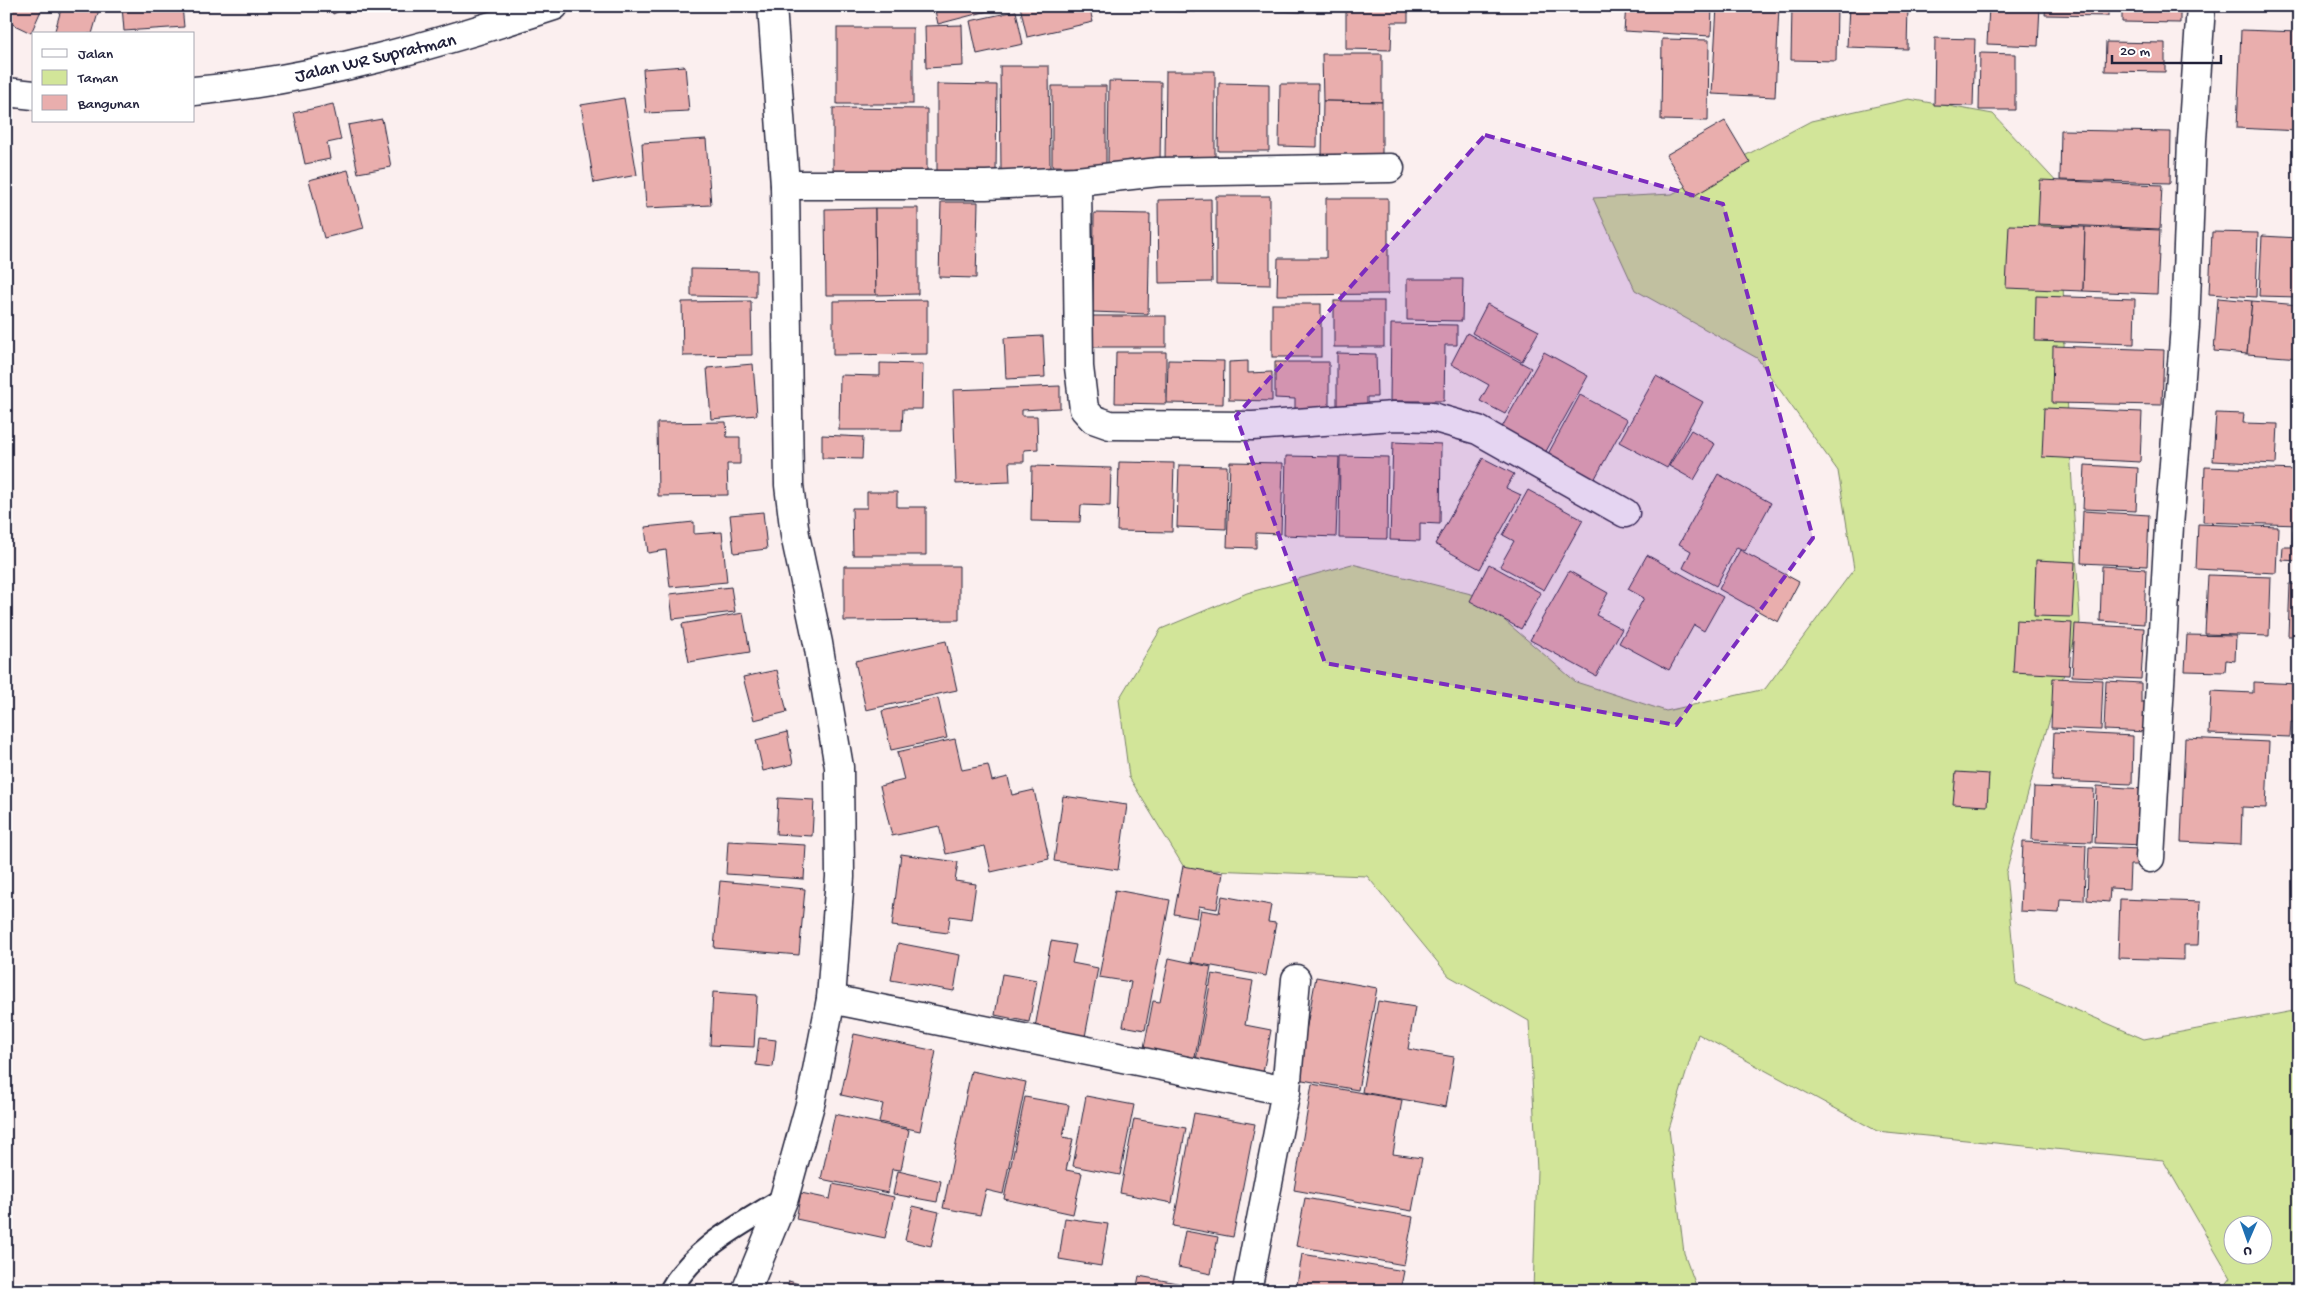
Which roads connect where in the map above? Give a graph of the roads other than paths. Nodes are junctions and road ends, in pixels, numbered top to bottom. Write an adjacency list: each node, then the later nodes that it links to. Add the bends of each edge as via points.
1 (554, 6): 5 (main road, Jalan WR Supratman, via 452,40 303,74)
2 (772, 6): 9 (main road)
3 (2202, 6): 11 (main road, via 2192,140 2185,326 2169,526)
4 (6, 92): 6 (main road)
5 (195, 92)
6 (32, 95)
7 (1390, 168): 8 (main road, via 1159,172)
8 (1077, 181): 9 (main road, via 986,185); 10 (main road, via 1079,367 1084,409 1093,419 1110,425 1253,426 1394,416 1432,417 1478,430)
9 (785, 185): 13 (main road, via 789,486 795,535 839,767 840,877)
10 (1625, 514)
11 (2150, 858)
12 (1296, 978): 14 (main road)
13 (831, 999): 14 (main road); 15 (main road, via 811,1101)
14 (1286, 1091): 18 (main road)
15 (784, 1198): 16 (lane, via 708,1245); 17 (main road)
16 (670, 1291)
17 (746, 1291)
18 (1247, 1291)

